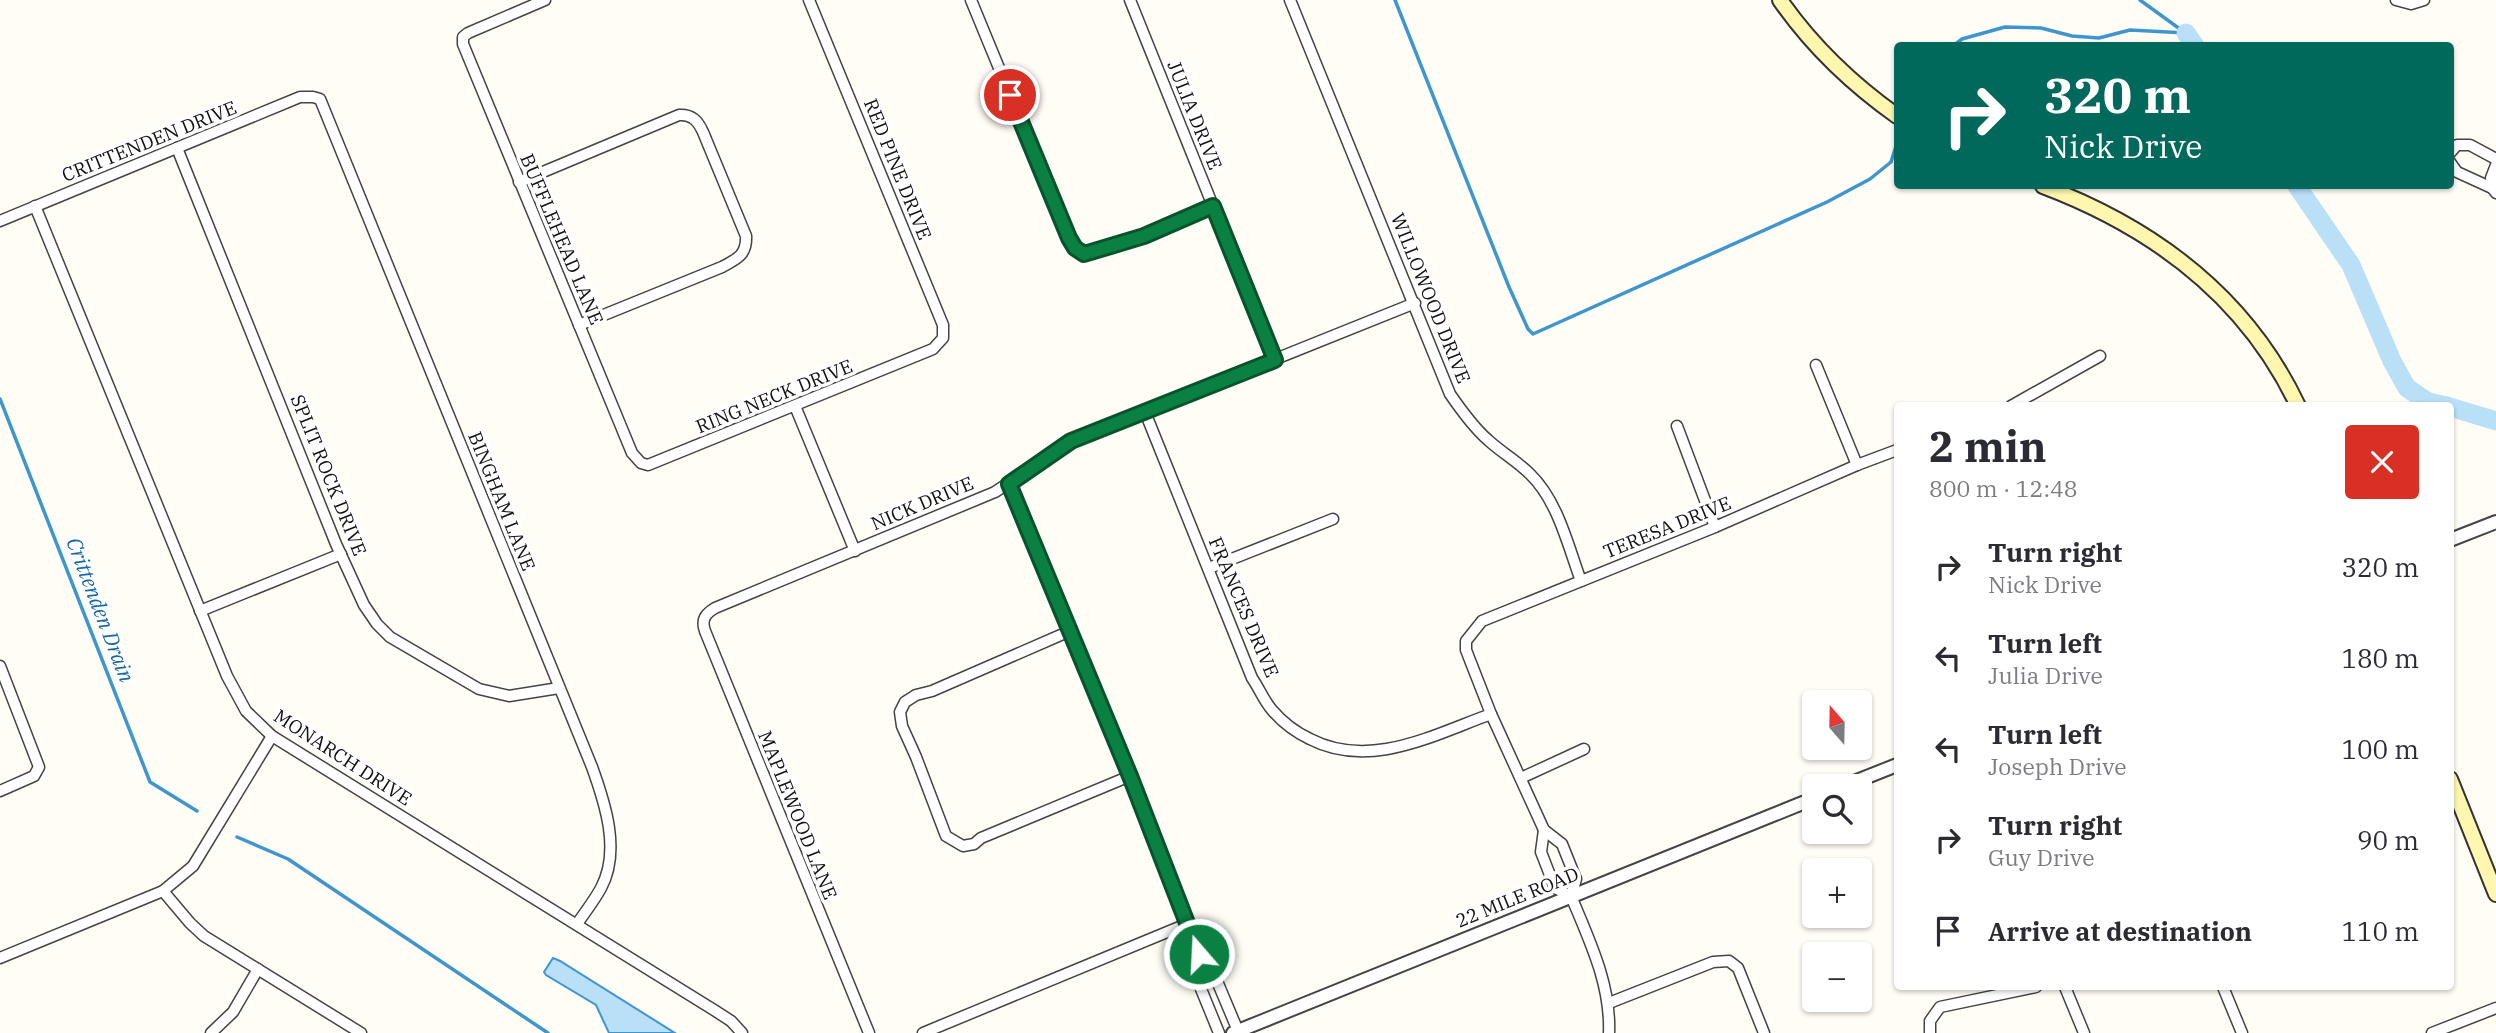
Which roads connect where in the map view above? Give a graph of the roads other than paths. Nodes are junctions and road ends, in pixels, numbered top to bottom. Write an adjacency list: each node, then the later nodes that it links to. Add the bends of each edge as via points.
1 (545, 0): 16 (street, BUFFLEHEAD LANE, via 463,37 466,55)
2 (810, 0): 24 (street, RED PINE DRIVE, via 943,325 943,338)
3 (971, 0): 20 (street, via 1075,248 1084,254 1097,251)
4 (1130, 0): 20 (street, JULIA DRIVE)
5 (1290, 0): 22 (street, WILLOWOOD DRIVE)
6 (1780, 0): 10 (main road, via 1831,61)
7 (2396, 0): 8 (street, via 2411,4)
8 (2424, 0)
9 (313, 97): 11 (street, CRITTENDEN DRIVE, via 300,97); 49 (street, BINGHAM LANE, via 320,99 327,113)
10 (1894, 114)
11 (177, 148): 19 (street, CRITTENDEN DRIVE); 42 (street, SPLIT ROCK DRIVE)
12 (2454, 149): 13 (street, via 2464,144)
13 (2496, 159)
14 (2496, 165): 18 (street, via 2491,178)
15 (2454, 168): 18 (street)
16 (519, 182): 23 (street, BUFFLEHEAD LANE); 23 (street, via 686,114 699,125 746,236 743,255 722,267)
17 (2050, 189): 29 (main road, via 2121,219 2187,264 2252,331)
18 (2494, 190)
19 (35, 206): 21 (street, CRITTENDEN DRIVE); 45 (street, MONARCH DRIVE)
20 (1213, 206): 26 (street, JULIA DRIVE)
21 (0, 220)
22 (1415, 303): 26 (street, NICK DRIVE); 44 (street, WILLOWOOD DRIVE, via 1450,394 1486,438 1531,475 1559,520)
23 (579, 325): 34 (street, BUFFLEHEAD LANE)
24 (933, 349): 30 (street, RING NECK DRIVE)
25 (2100, 356): 28 (street)
26 (1275, 360): 31 (street, NICK DRIVE)
27 (1816, 365): 35 (street)
28 (2018, 402)
29 (2296, 402)
30 (795, 406): 34 (street, RING NECK DRIVE, via 657,463 641,463); 41 (street)
31 (1145, 412): 36 (street, NICK DRIVE, via 1071,441); 43 (street, FRANCES DRIVE)
32 (1677, 426): 39 (street)
33 (1894, 451): 35 (street, TERESA DRIVE)
34 (632, 453)
35 (1857, 465): 39 (street, TERESA DRIVE)
36 (1009, 484): 41 (street, NICK DRIVE); 47 (street)
37 (1333, 519): 43 (street)
38 (2496, 522): 40 (street)
39 (1715, 527): 44 (street, TERESA DRIVE)
40 (2454, 538)
41 (855, 551): 46 (street, NICK DRIVE)
42 (341, 554): 45 (street); 49 (street, SPLIT ROCK DRIVE, via 364,605 390,637 479,689 509,696)
43 (1209, 568): 50 (street, FRANCES DRIVE, via 1252,678 1271,709 1292,730 1344,752 1371,752 1397,748)
44 (1581, 581): 50 (street, TERESA DRIVE, via 1482,621 1466,640)
45 (200, 611): 51 (street, MONARCH DRIVE, via 246,711)
46 (709, 612): 74 (street, MAPLEWOOD LANE, via 705,631)
47 (1070, 631): 55 (street); 55 (street, via 905,702 900,712 902,726 946,836 963,846 974,844)
48 (0, 666): 58 (street, via 39,767 34,776)
49 (559, 688): 65 (street, BINGHAM LANE, via 606,808 610,847 602,886)
50 (1491, 714): 56 (street)
51 (272, 736): 61 (street, via 193,866); 65 (street, MONARCH DRIVE)
52 (1584, 748): 56 (street)
53 (1894, 766): 54 (street)
54 (1872, 775)
55 (1130, 776): 64 (street)
56 (1521, 778): 60 (street)
57 (2454, 789): 62 (main road)
58 (0, 791)
59 (1802, 803): 63 (street, 22 MILE ROAD)
60 (1544, 830): 63 (street, via 1562,844 1576,879); 63 (street, via 1541,852 1550,876 1555,888)
61 (163, 891): 66 (street); 67 (street, via 204,936)
62 (2496, 894)
63 (1571, 896): 72 (street, via 1594,951); 75 (street, 22 MILE ROAD)
64 (1189, 923): 68 (street); 79 (street)
65 (577, 924): 78 (street, MONARCH DRIVE, via 731,1021)
66 (0, 958)
67 (258, 969): 76 (street, via 233,1012); 77 (street)
68 (1204, 971): 75 (street, via 1217,981); 80 (street, via 1201,989)
69 (2020, 990): 83 (street, via 1940,1007 1930,1021)
70 (2066, 990): 84 (street)
71 (2224, 990): 85 (street)
72 (1608, 1003): 81 (street); 82 (street, via 1713,962 1729,961 1738,968)
73 (2496, 1007): 86 (street)
74 (869, 1032)
75 (1236, 1032)
76 (211, 1033)
77 (361, 1033)
78 (742, 1033)
79 (923, 1033)
80 (1219, 1033)
81 (1609, 1033)
82 (1764, 1033)
83 (1930, 1033)
84 (2084, 1033)
85 (2242, 1033)
86 (2432, 1033)

